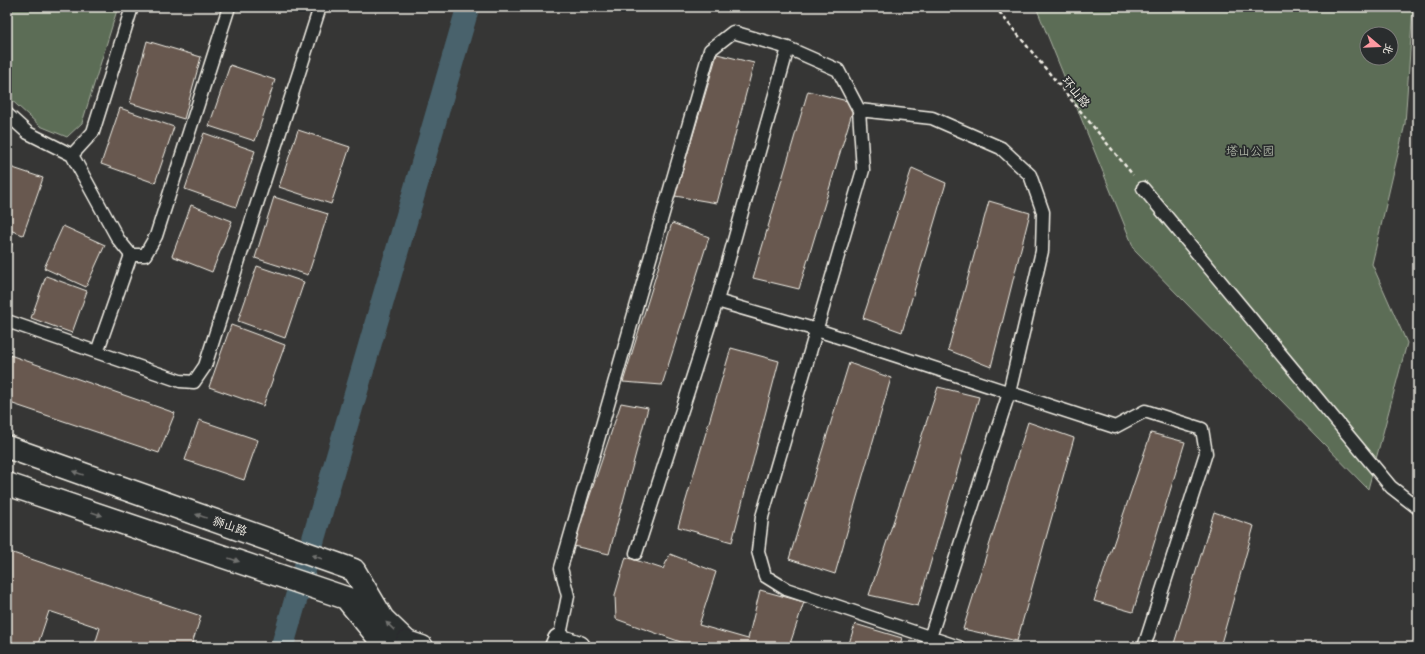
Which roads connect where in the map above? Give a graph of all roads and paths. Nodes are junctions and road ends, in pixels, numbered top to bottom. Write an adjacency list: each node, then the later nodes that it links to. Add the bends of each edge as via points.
1 (132, 7): 8 (lane, via 93,132)
2 (229, 7): 10 (lane, via 156,236 145,255)
3 (320, 7): 14 (lane, via 205,366 194,382 180,381)
4 (995, 7): 9 (path, 环山路)
5 (788, 48): 6 (lane, via 838,70); 11 (lane); 22 (lane, via 733,32 710,50 561,568 568,596)
6 (859, 110): 13 (lane, via 863,170); 15 (lane, via 932,118 1001,148 1030,176 1043,212 1042,251)
7 (7, 114): 8 (lane, via 28,133)
8 (72, 155): 10 (lane, via 118,239)
9 (1143, 188): 18 (lane, via 1391,487)
10 (131, 255): 14 (lane)
11 (718, 301): 13 (lane); 19 (lane)
12 (7, 321): 14 (lane)
13 (816, 330): 15 (lane); 20 (lane, via 762,517 758,551 765,576 786,589)
14 (97, 352)
15 (1009, 392): 20 (lane); 25 (lane, via 1114,427 1145,411 1202,429 1206,453)
16 (7, 448): 21 (main road, 狮山路, one-way to 16, via 383,619 354,570)
17 (7, 484): 23 (main road, one-way to 23, via 346,598)
18 (1418, 508)
19 (636, 553)
20 (929, 642): 24 (lane)
21 (412, 645)
22 (564, 645)
23 (386, 647)
24 (959, 647)
25 (1144, 647)

